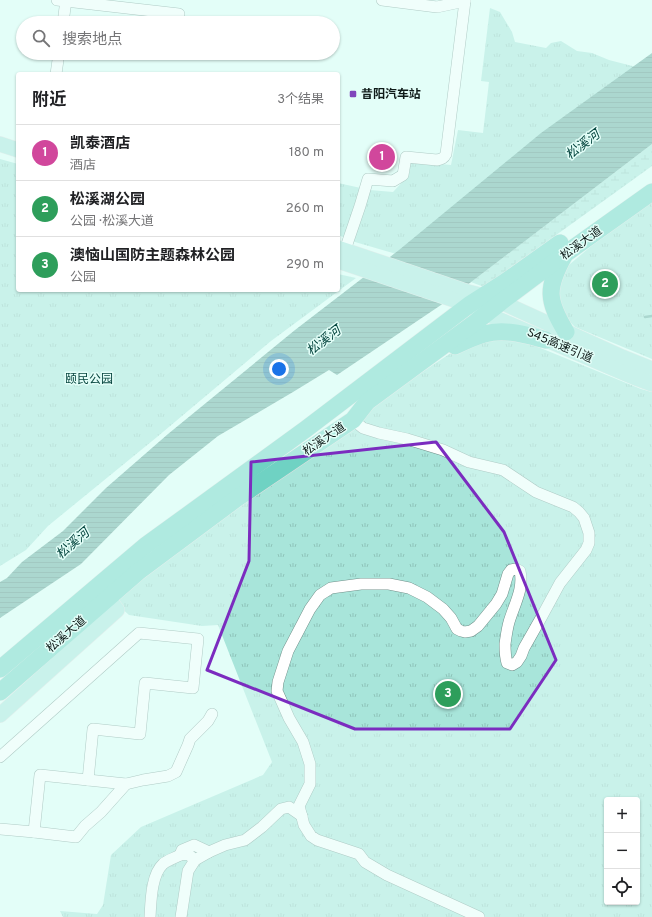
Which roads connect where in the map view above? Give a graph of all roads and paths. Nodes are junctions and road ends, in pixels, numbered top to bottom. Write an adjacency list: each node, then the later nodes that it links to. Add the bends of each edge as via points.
1 (63, 0): 4 (street); 5 (street)
2 (382, 0): 3 (street, via 437,7)
3 (462, 0): 14 (street, via 446,154 437,160 406,157 403,175 393,182 368,179)
4 (179, 14)
5 (63, 16)
6 (58, 60): 7 (street)
7 (56, 72)
8 (0, 135): 9 (main road)
9 (16, 140)
10 (0, 144): 11 (main road)
11 (16, 149)
12 (652, 179): 16 (highway, 松溪大道, via 505,282)
13 (652, 192): 15 (highway, 松溪大道)
14 (343, 250): 16 (main road, via 364,263)
15 (565, 254): 17 (highway, 松溪大道); 19 (highway, via 556,270 551,292 553,308)
16 (469, 298): 17 (main road, S45高速引道); 18 (main road, S45高速引道); 26 (highway, 松溪大道, via 306,429 145,546)
17 (501, 302): 18 (highway, 松溪大道); 19 (main road, S45高速引道)
18 (487, 314): 20 (main road, S45高速引道); 21 (highway, 松溪大道)
19 (566, 332): 22 (main road, S45高速引道)
20 (546, 340): 21 (highway, via 509,332 493,332 480,335); 23 (main road, S45高速引道)
21 (424, 360): 24 (highway, 松溪大道, via 367,402)
22 (652, 369)
23 (652, 384)
24 (353, 420): 25 (highway, 松溪大道, via 236,499 138,572); 33 (street, via 363,428 442,450 469,462 503,470 536,492 573,507 584,518 589,538 586,550 560,583 521,656 512,665 507,663 505,648 506,633 521,585 520,571 516,569 508,574 496,604 478,626 465,632 457,629 443,608 427,596 409,588 389,584 361,584 330,588 320,595 288,651 277,691 303,742 310,764 310,784 299,806)
25 (108, 598): 27 (highway, 松溪大道); 29 (main road, via 117,610)
26 (0, 669)
27 (0, 692)
28 (212, 714): 32 (street, via 190,739 176,772 168,776)
29 (0, 715)
30 (0, 757): 31 (street, via 139,633 198,639 193,688 145,683 140,734 93,730)
31 (88, 780): 32 (street); 35 (street, via 40,775)
32 (126, 784): 35 (street, via 76,837)
33 (302, 816): 36 (street, via 289,807 281,809 245,840); 41 (street, via 304,825 317,840 359,854 365,862 387,875)
34 (0, 829): 35 (street)
35 (34, 832)
36 (209, 852): 37 (street, via 194,845 182,850); 38 (street)
37 (180, 855): 38 (street, via 188,854); 39 (street, via 163,864 157,872 152,887)
38 (195, 860): 40 (street, via 188,871)
39 (150, 917)
40 (181, 917)
41 (479, 917)

